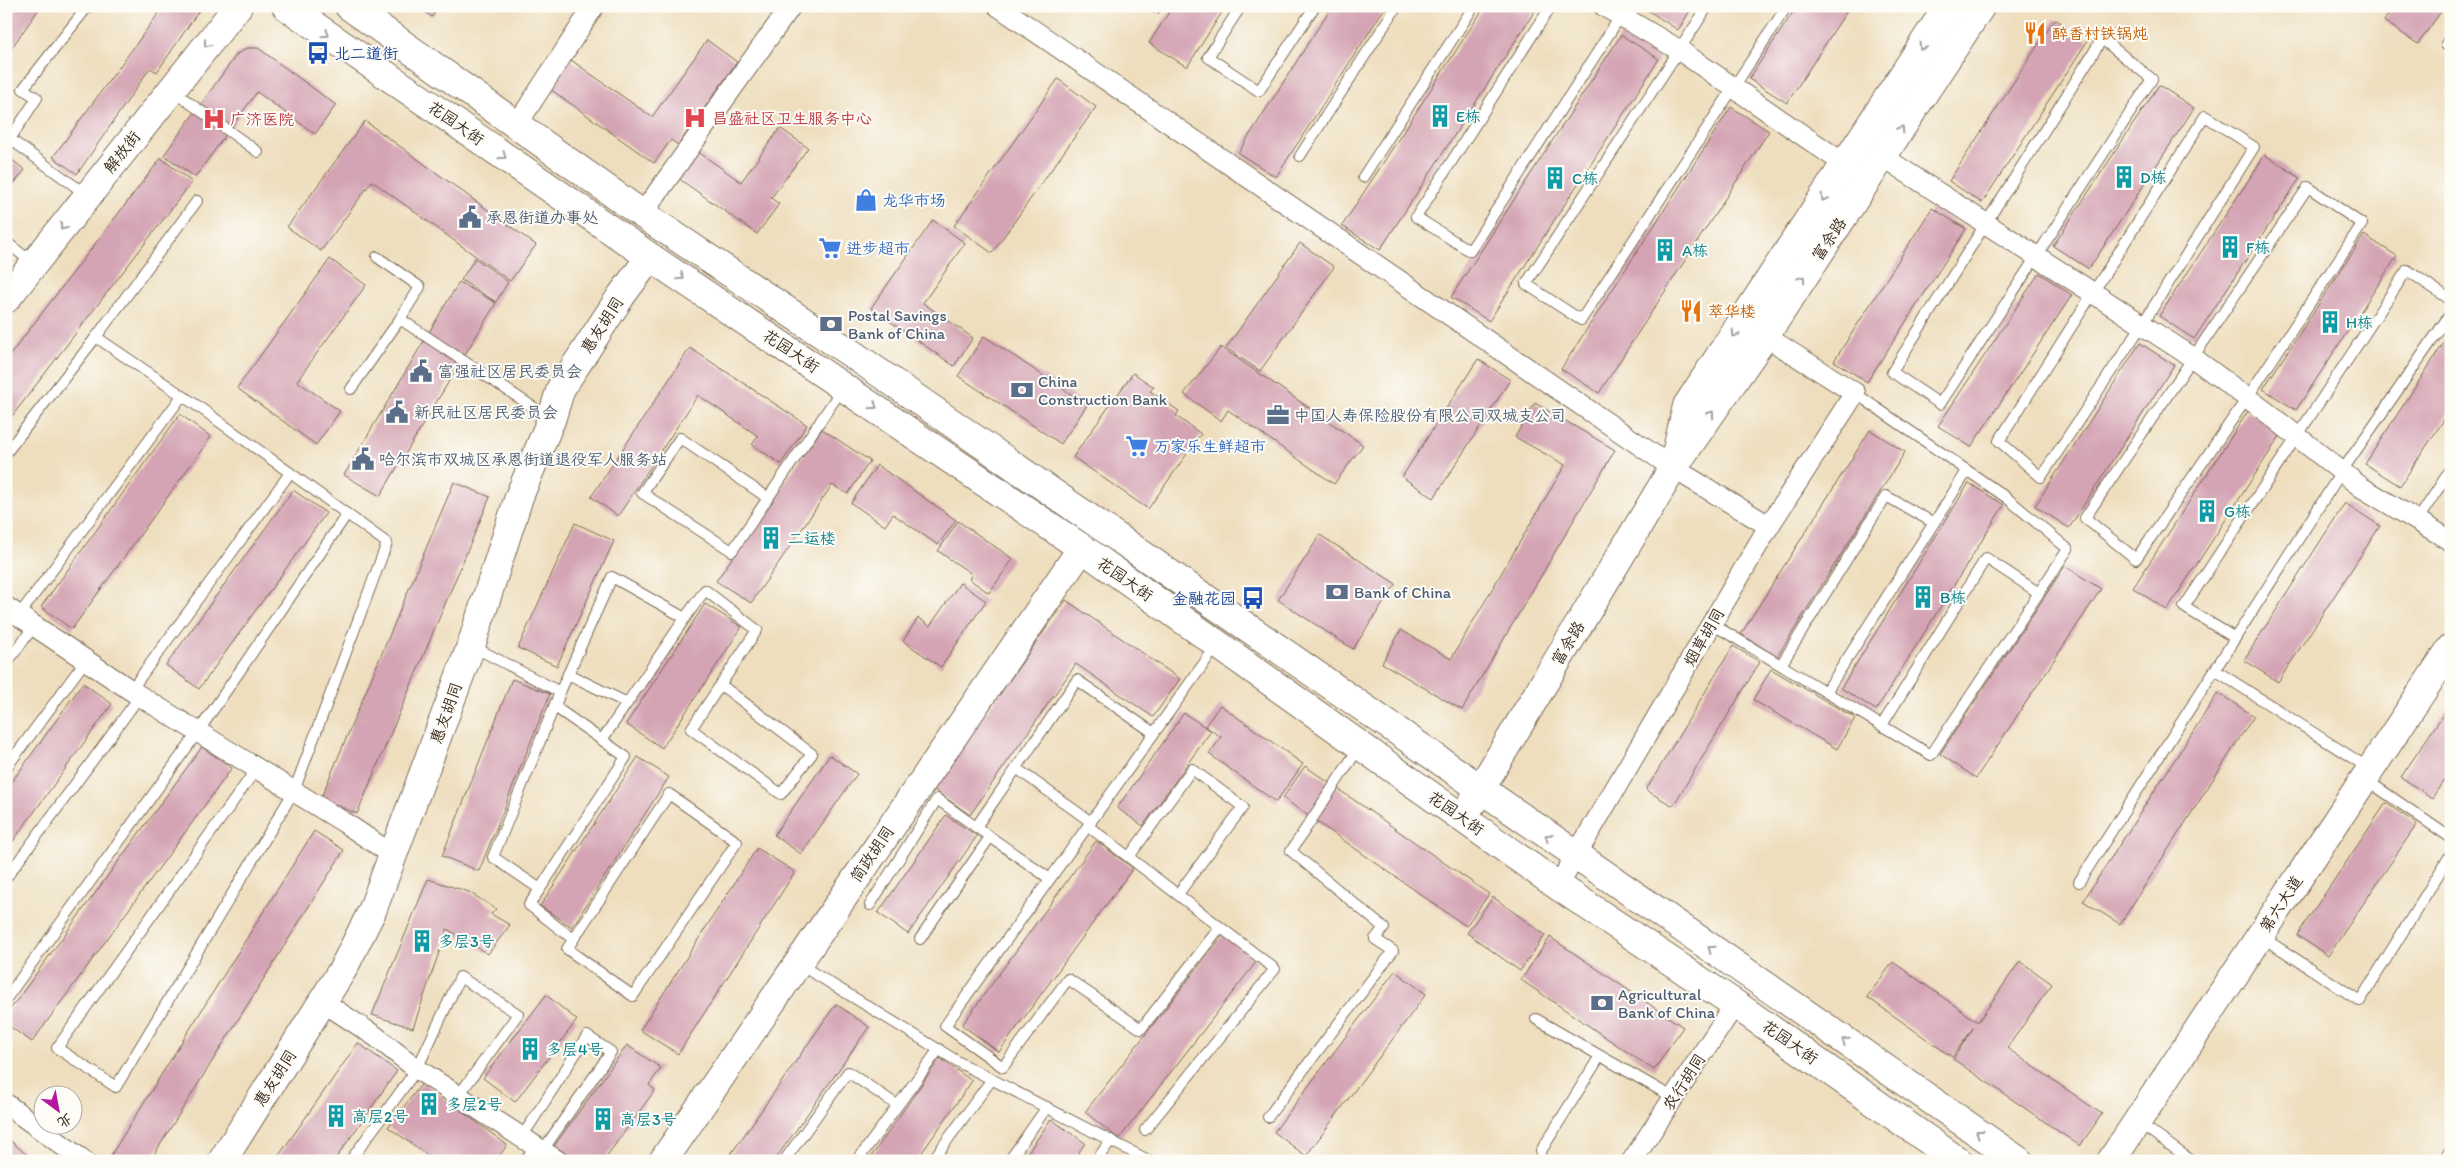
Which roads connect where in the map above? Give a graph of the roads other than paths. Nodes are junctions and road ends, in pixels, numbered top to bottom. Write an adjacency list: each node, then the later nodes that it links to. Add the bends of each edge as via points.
1 (88, 6): 29 (lane, via 23,89 37,98 10,139)
2 (238, 6): 22 (street, 解放街, one-way to 22)
3 (286, 6): 36 (street, 花园大街, one-way to 36)
4 (349, 6): 23 (street, 花园大街)
5 (594, 6): 23 (street)
6 (791, 6): 31 (street)
7 (998, 6): 55 (street)
8 (1153, 6): 9 (lane)
9 (1157, 6)
10 (1241, 6): 11 (lane, via 1208,58 1259,91)
11 (1315, 6)
12 (1397, 6): 25 (lane)
13 (1474, 6): 28 (lane)
14 (1551, 6): 19 (lane, via 1416,217 1470,251)
15 (1708, 6): 20 (lane)
16 (1787, 6): 21 (lane)
17 (1948, 6): 27 (street, 富余路, one-way to 27)
18 (1981, 6): 26 (street, 富余路, one-way to 18)
19 (1617, 10): 20 (street)
20 (1679, 50): 21 (street); 21 (lane, via 1526,284 1581,320)
21 (1733, 89): 27 (street)
22 (172, 90): 24 (lane); 29 (street, 解放街)
23 (516, 126): 31 (street, 花园大街)
24 (258, 152)
25 (1300, 156)
26 (1883, 157): 32 (street); 44 (street, 富余路, one-way to 26)
27 (1846, 165): 55 (street, 富余路, one-way to 55, via 1687,406)
28 (1363, 178)
29 (88, 196): 37 (street, 解放街, one-way to 37)
30 (197, 201): 45 (lane)
31 (642, 214): 95 (street, 花园大街, via 855,356)
32 (1986, 222): 34 (street); 34 (lane, via 1892,372 1940,404); 34 (lane, via 2102,39 2152,79)
33 (6, 242): 37 (lane)
34 (2036, 254): 38 (street)
35 (377, 257): 42 (lane, via 420,287)
36 (650, 257): 47 (street, 花园大街, one-way to 47); 52 (street, 惠友胡同, via 561,388)
37 (34, 264): 40 (street, 解放街)
38 (2092, 292): 43 (street); 43 (lane, via 1999,440 2041,477); 43 (lane, via 2205,116 2254,148)
39 (2449, 295): 53 (lane, via 2407,270)
40 (6, 299)
41 (2451, 313): 58 (lane)
42 (400, 319): 48 (lane); 52 (lane)
43 (2142, 325): 46 (street)
44 (1764, 336): 49 (street); 55 (street, 富余路, one-way to 44)
45 (96, 337): 50 (lane); 54 (lane)
46 (2192, 357): 51 (street); 51 (lane, via 2086,518 2136,559); 51 (lane, via 2308,187 2362,224)
47 (844, 386): 60 (lane); 66 (street, 花园大街, one-way to 66)
48 (351, 390)
49 (1855, 393): 57 (lane); 64 (street, 烟草胡同)
50 (182, 396): 59 (lane); 68 (lane)
51 (2247, 398): 53 (street)
52 (552, 420): 73 (street, 惠友胡同, via 519,497)
53 (2296, 435): 58 (street); 71 (lane, via 2184,607)
54 (6, 453)
55 (1673, 468): 64 (street); 95 (street, 富余路)
56 (2451, 469): 62 (lane)
57 (1967, 471): 63 (lane); 67 (lane, via 2007,498 2068,549)
58 (2342, 472): 62 (street); 71 (lane)
59 (290, 473): 61 (lane); 83 (lane)
60 (768, 498): 60 (lane, via 732,551 642,493 680,438)
61 (347, 514): 87 (lane); 96 (lane, via 387,543)
62 (2417, 521): 65 (street)
63 (1934, 523): 77 (lane, via 1886,496); 82 (lane)
64 (1769, 526): 70 (street, 烟草胡同)
65 (2451, 541)
66 (1082, 548): 72 (street, 花园大街); 117 (street, 简政胡同)
67 (2039, 593): 86 (lane, via 1932,755); 86 (lane, via 1986,558)
68 (20, 616): 75 (street); 76 (lane)
69 (684, 618): 79 (lane, via 612,577); 80 (lane, via 705,590 758,630); 84 (lane)
70 (1712, 624): 77 (lane); 104 (street, 烟草胡同)
71 (2235, 638): 78 (lane)
72 (1217, 644): 88 (lane); 90 (street, 花园大街)
73 (471, 646): 81 (lane); 103 (street, 惠友胡同)
74 (2451, 648): 94 (street, 第六大道)
75 (86, 660): 83 (street); 91 (lane)
76 (6, 664)
77 (1781, 665): 82 (lane)
78 (2215, 670): 94 (lane); 108 (lane)
79 (568, 674): 81 (lane); 84 (lane)
80 (721, 685): 80 (lane, via 691,730 781,794 812,754)
81 (560, 692): 85 (lane)
82 (1826, 692): 86 (lane)
83 (136, 693): 87 (street); 106 (lane)
84 (627, 703): 89 (lane)
85 (555, 707): 89 (lane); 110 (lane, via 493,856)
86 (1882, 726)
87 (198, 732): 92 (street); 118 (lane)
88 (1154, 734): 93 (lane, via 1077,680); 98 (lane)
89 (602, 740): 110 (lane, via 626,757)
90 (1360, 746): 97 (street, 花园大街); 131 (lane, via 1291,851 1384,928 1375,939 1393,951)
91 (6, 768)
92 (257, 768): 96 (street); 96 (lane, via 57,1048 116,1087)
93 (1016, 768): 98 (lane); 99 (lane)
94 (2367, 774): 101 (lane); 114 (street, 第六大道)
95 (1481, 790): 97 (street, 富余路); 104 (street, 花园大街, one-way to 95)
96 (294, 791): 103 (street)
97 (1463, 818): 109 (street, 花园大街)
98 (1090, 824): 105 (lane); 107 (lane)
99 (976, 827): 100 (lane); 112 (lane, via 937,799)
100 (990, 837): 107 (lane); 116 (lane)
101 (2451, 838)
102 (2451, 854): 114 (lane, via 2360,1000)
103 (393, 856): 119 (street, 惠友胡同, via 372,910)
104 (1576, 856): 109 (street, 烟草胡同); 150 (street, 花园大街, one-way to 104)
105 (1129, 857): 111 (lane); 111 (lane, via 1192,770 1243,807)
106 (6, 878)
107 (1050, 878): 113 (lane, via 945,1026 1003,1068 1068,979 1141,1029)
108 (2079, 882)
109 (1558, 886): 120 (street, 花园大街)
110 (540, 889): 115 (lane, via 529,905)
111 (1178, 894): 113 (lane)
112 (870, 905)
113 (1220, 927): 133 (lane, via 1275,968)
114 (2260, 936): 132 (street, 第六大道)
115 (573, 939): 115 (lane, via 669,794 736,842 633,996 567,948)
116 (920, 939)
117 (798, 963): 122 (lane); 141 (street, 简政胡同)
118 (6, 999)
119 (323, 1002): 124 (street); 139 (street, 惠友胡同)
120 (1735, 1004): 127 (street, 农行胡同); 149 (street, 花园大街)
121 (1536, 1019): 123 (lane)
122 (939, 1049): 125 (lane); 129 (lane)
123 (1600, 1056): 127 (lane); 137 (lane)
124 (417, 1068): 126 (street); 126 (lane, via 460,977 518,1014); 140 (lane)
125 (992, 1079): 130 (lane); 144 (lane)
126 (460, 1095): 136 (street)
127 (1674, 1098): 148 (street, 农行胡同)
128 (6, 1104): 138 (street)
129 (897, 1105): 142 (lane, via 848,1072); 143 (lane)
130 (1047, 1107): 134 (lane); 145 (lane)
131 (1268, 1117)
132 (2137, 1122): 151 (street, 第六大道); 152 (lane)
133 (1145, 1130)
134 (1111, 1140): 146 (lane); 147 (lane)
135 (2451, 1149): 153 (lane)
136 (537, 1151): 136 (lane, via 611,1052 587,1036)
137 (1541, 1151)
138 (84, 1161)
139 (222, 1161)
140 (350, 1161)
141 (663, 1161)
142 (784, 1161)
143 (857, 1161)
144 (932, 1161)
145 (1009, 1161)
146 (1096, 1161)
147 (1150, 1161)
148 (1632, 1161)
149 (1958, 1161)
150 (2019, 1161)
151 (2111, 1161)
152 (2192, 1161)
153 (2443, 1161)

